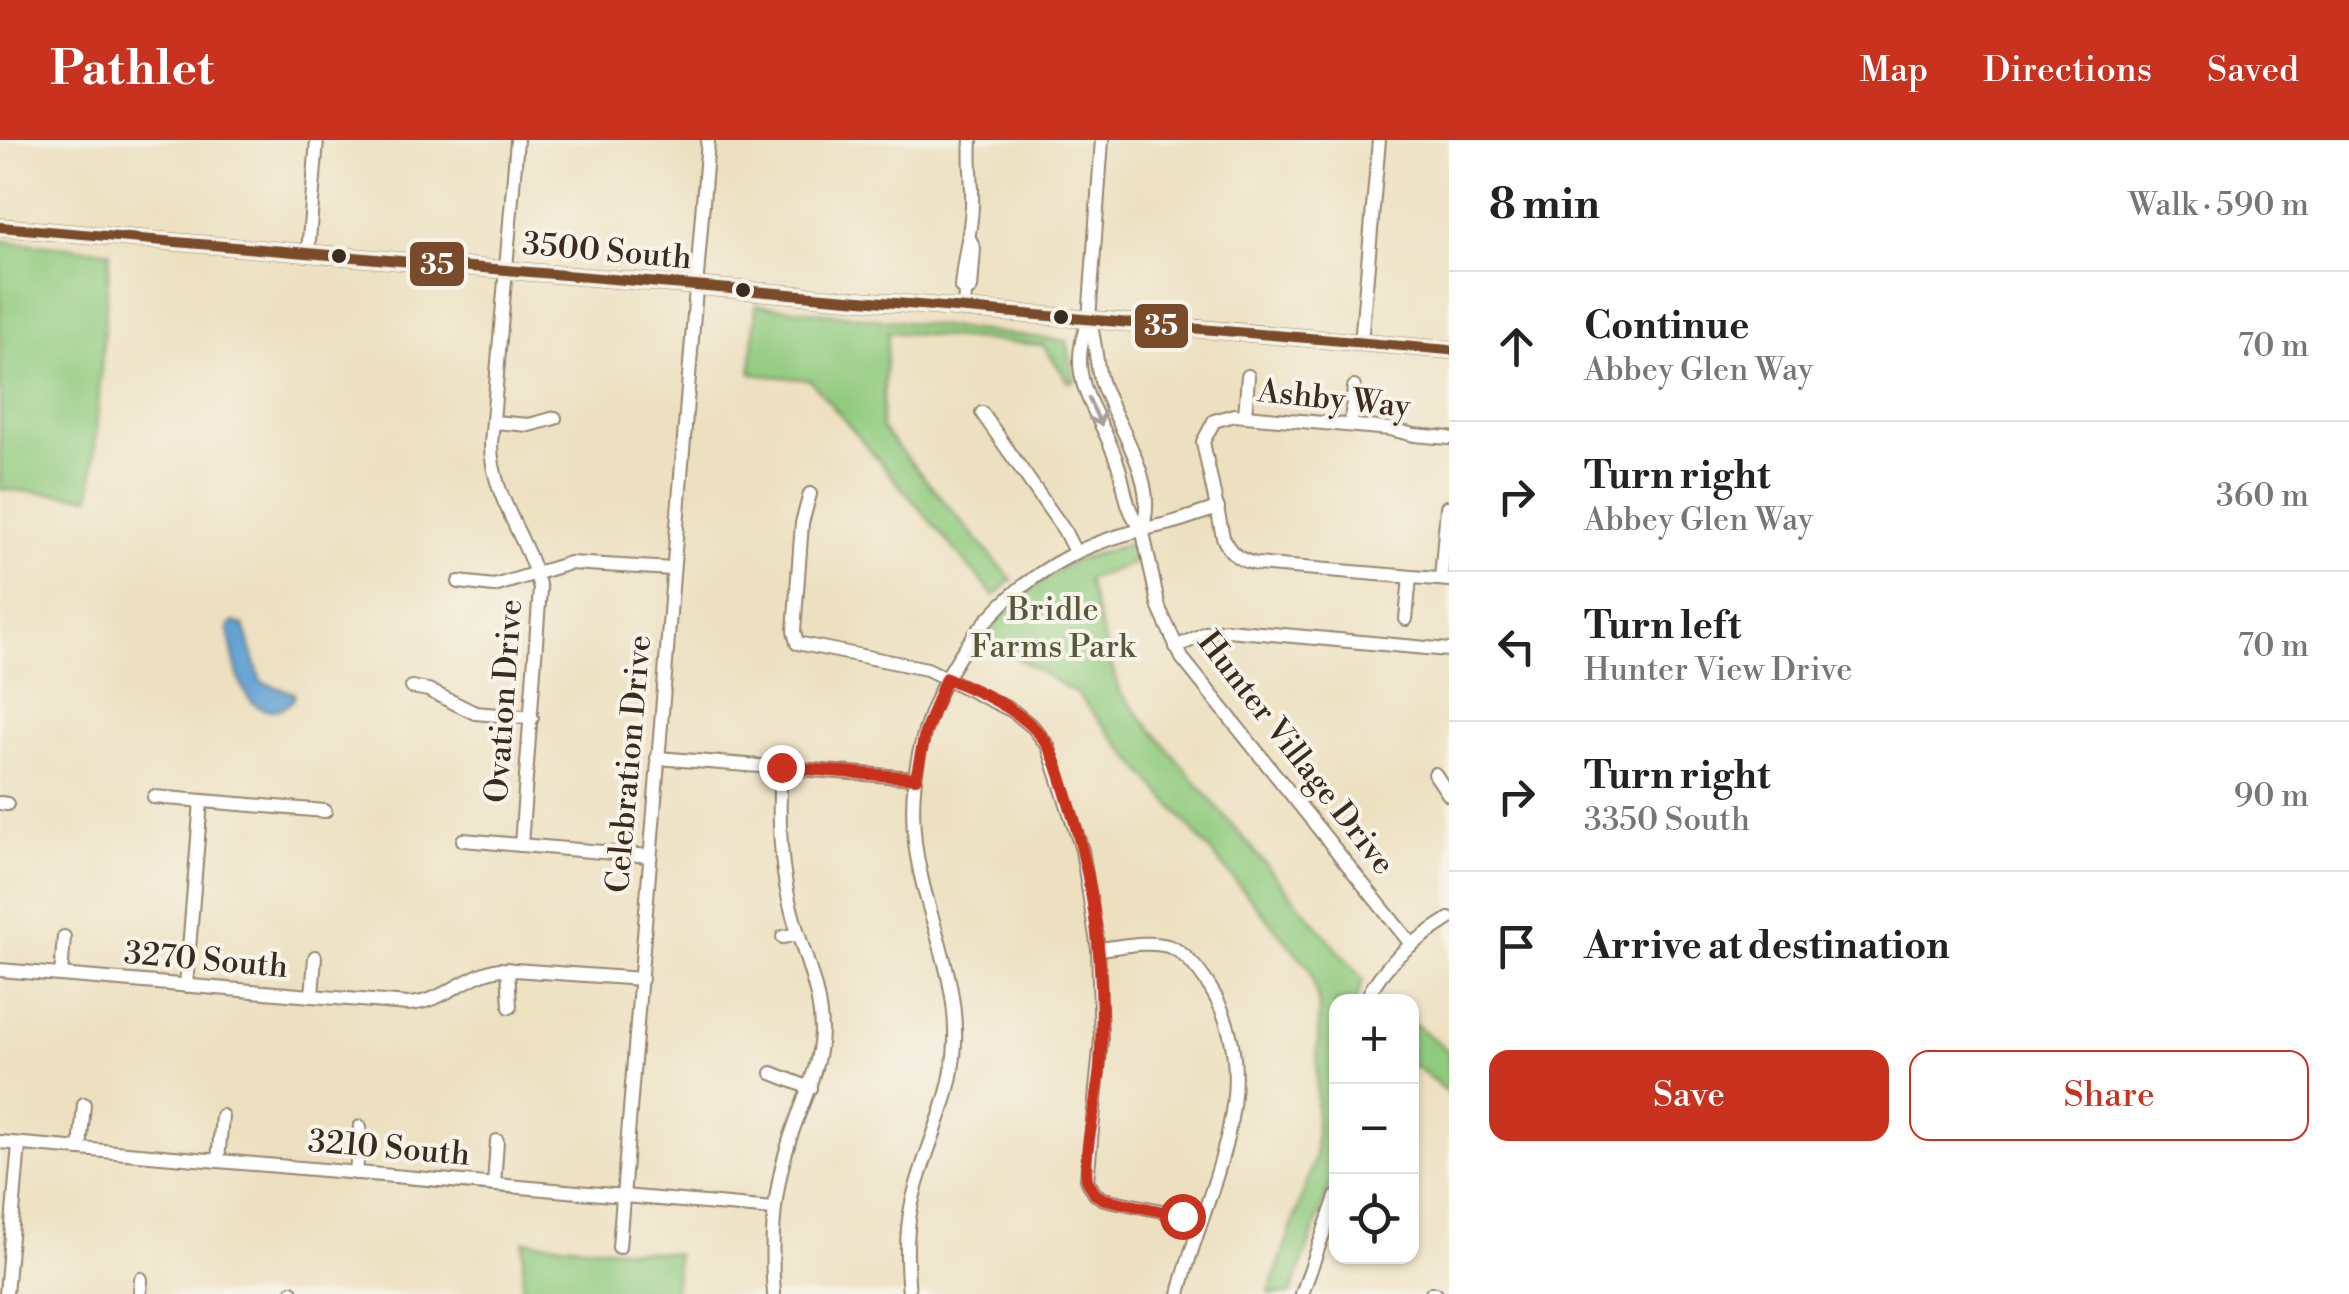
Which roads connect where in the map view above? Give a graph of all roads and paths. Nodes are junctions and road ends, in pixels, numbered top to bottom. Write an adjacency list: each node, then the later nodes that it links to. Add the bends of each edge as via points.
1 (318, 140): 8 (street)
2 (517, 140): 9 (street, Ovation Drive)
3 (708, 140): 10 (street, Celebration Drive)
4 (971, 140): 11 (street)
5 (1102, 140): 12 (street, Hunter Village Drive)
6 (1379, 140): 13 (street)
7 (0, 227): 8 (main road, 3500 South)
8 (308, 253): 9 (main road, 3500 South)
9 (506, 270): 10 (main road, 3500 South); 20 (street, Ovation Drive)
10 (696, 286): 11 (main road, 3500 South); 28 (street, Celebration Drive)
11 (964, 300): 12 (main road, 3500 South)
12 (1089, 320): 13 (main road, 3500 South); 26 (street, Hunter Village Drive, via 1079,343 1082,381 1118,462 1131,517)
13 (1361, 343): 14 (main road, 3500 South)
14 (1449, 350)
15 (1248, 376): 18 (street)
16 (1354, 387): 21 (street)
17 (982, 413): 27 (street)
18 (1245, 416): 21 (street, Ashby Way); 24 (street, Ashby Way, via 1224,416 1206,432 1203,447)
19 (555, 418): 20 (street, via 529,426)
20 (493, 422): 29 (street, Ovation Drive, via 494,479)
21 (1351, 425): 22 (street, Ashby Way)
22 (1449, 438)
23 (810, 494): 36 (street, via 802,523 796,643 911,664)
24 (1218, 508): 26 (street); 30 (street, via 1227,547 1246,561)
25 (1447, 508): 31 (street)
26 (1142, 528): 27 (street); 34 (street, Hunter Village Drive, via 1159,608)
27 (1075, 552): 36 (street, via 1009,597)
28 (672, 569): 29 (street, via 580,562); 39 (street, Celebration Drive)
29 (536, 572): 32 (street, via 494,586); 38 (street, Ovation Drive)
30 (1410, 577): 31 (street); 33 (street)
31 (1445, 580)
32 (459, 582)
33 (1406, 619)
34 (1176, 647): 35 (street, via 1220,630); 54 (street, Hunter Village Drive)
35 (1449, 650)
36 (946, 678): 42 (street); 55 (street, via 1013,711 1048,746 1082,850)
37 (412, 687): 38 (street, via 476,713)
38 (532, 718): 48 (street, Ovation Drive)
39 (657, 758): 40 (street); 49 (street, Celebration Drive)
40 (781, 767): 42 (street); 51 (street, via 782,860)
41 (1435, 774): 43 (street)
42 (916, 778): 87 (street, via 915,843 950,974 955,1041 946,1106 908,1221)
43 (1449, 795)
44 (154, 797): 45 (street)
45 (201, 801): 46 (street); 61 (street)
46 (326, 812)
47 (463, 840): 48 (street)
48 (521, 845): 49 (street)
49 (649, 856): 60 (street, Celebration Drive)
50 (1449, 919): 54 (street)
51 (798, 934): 53 (street); 66 (street, via 820,1020)
52 (64, 936): 59 (street)
53 (783, 938)
54 (1411, 944): 62 (street)
55 (1098, 949): 80 (street, via 1100,1056 1087,1180 1104,1199); 80 (street, via 1148,944 1177,950 1223,1011 1233,1053 1231,1117)
56 (315, 957): 63 (street)
57 (508, 969): 60 (street); 63 (street, 3270 South, via 408,1004); 64 (street)
58 (0, 970): 59 (street, 3270 South)
59 (61, 976): 61 (street, 3270 South)
60 (642, 979): 77 (street, Celebration Drive)
61 (186, 986): 63 (street, 3270 South)
62 (1370, 994)
63 (312, 996)
64 (510, 1007)
65 (772, 1073): 66 (street)
66 (810, 1088): 78 (street, via 789,1140)
67 (84, 1104): 73 (street)
68 (222, 1116): 74 (street)
69 (360, 1128): 75 (street)
70 (497, 1141): 76 (street)
71 (0, 1142): 72 (street, 3210 South)
72 (19, 1144): 73 (street, 3210 South); 82 (street)
73 (80, 1149): 74 (street, 3210 South)
74 (218, 1161): 75 (street, 3210 South)
75 (356, 1173): 76 (street, 3210 South)
76 (494, 1185): 77 (street, 3210 South)
77 (623, 1196): 78 (street, 3210 South); 81 (street, Celebration Drive)
78 (774, 1209): 86 (street)
79 (1329, 1217): 89 (street)
80 (1200, 1224): 88 (street)
81 (619, 1247)
82 (4, 1271): 84 (street)
83 (141, 1279): 85 (street)
84 (6, 1294)
85 (140, 1294)
86 (774, 1294)
87 (908, 1294)
88 (1179, 1294)
89 (1302, 1294)

